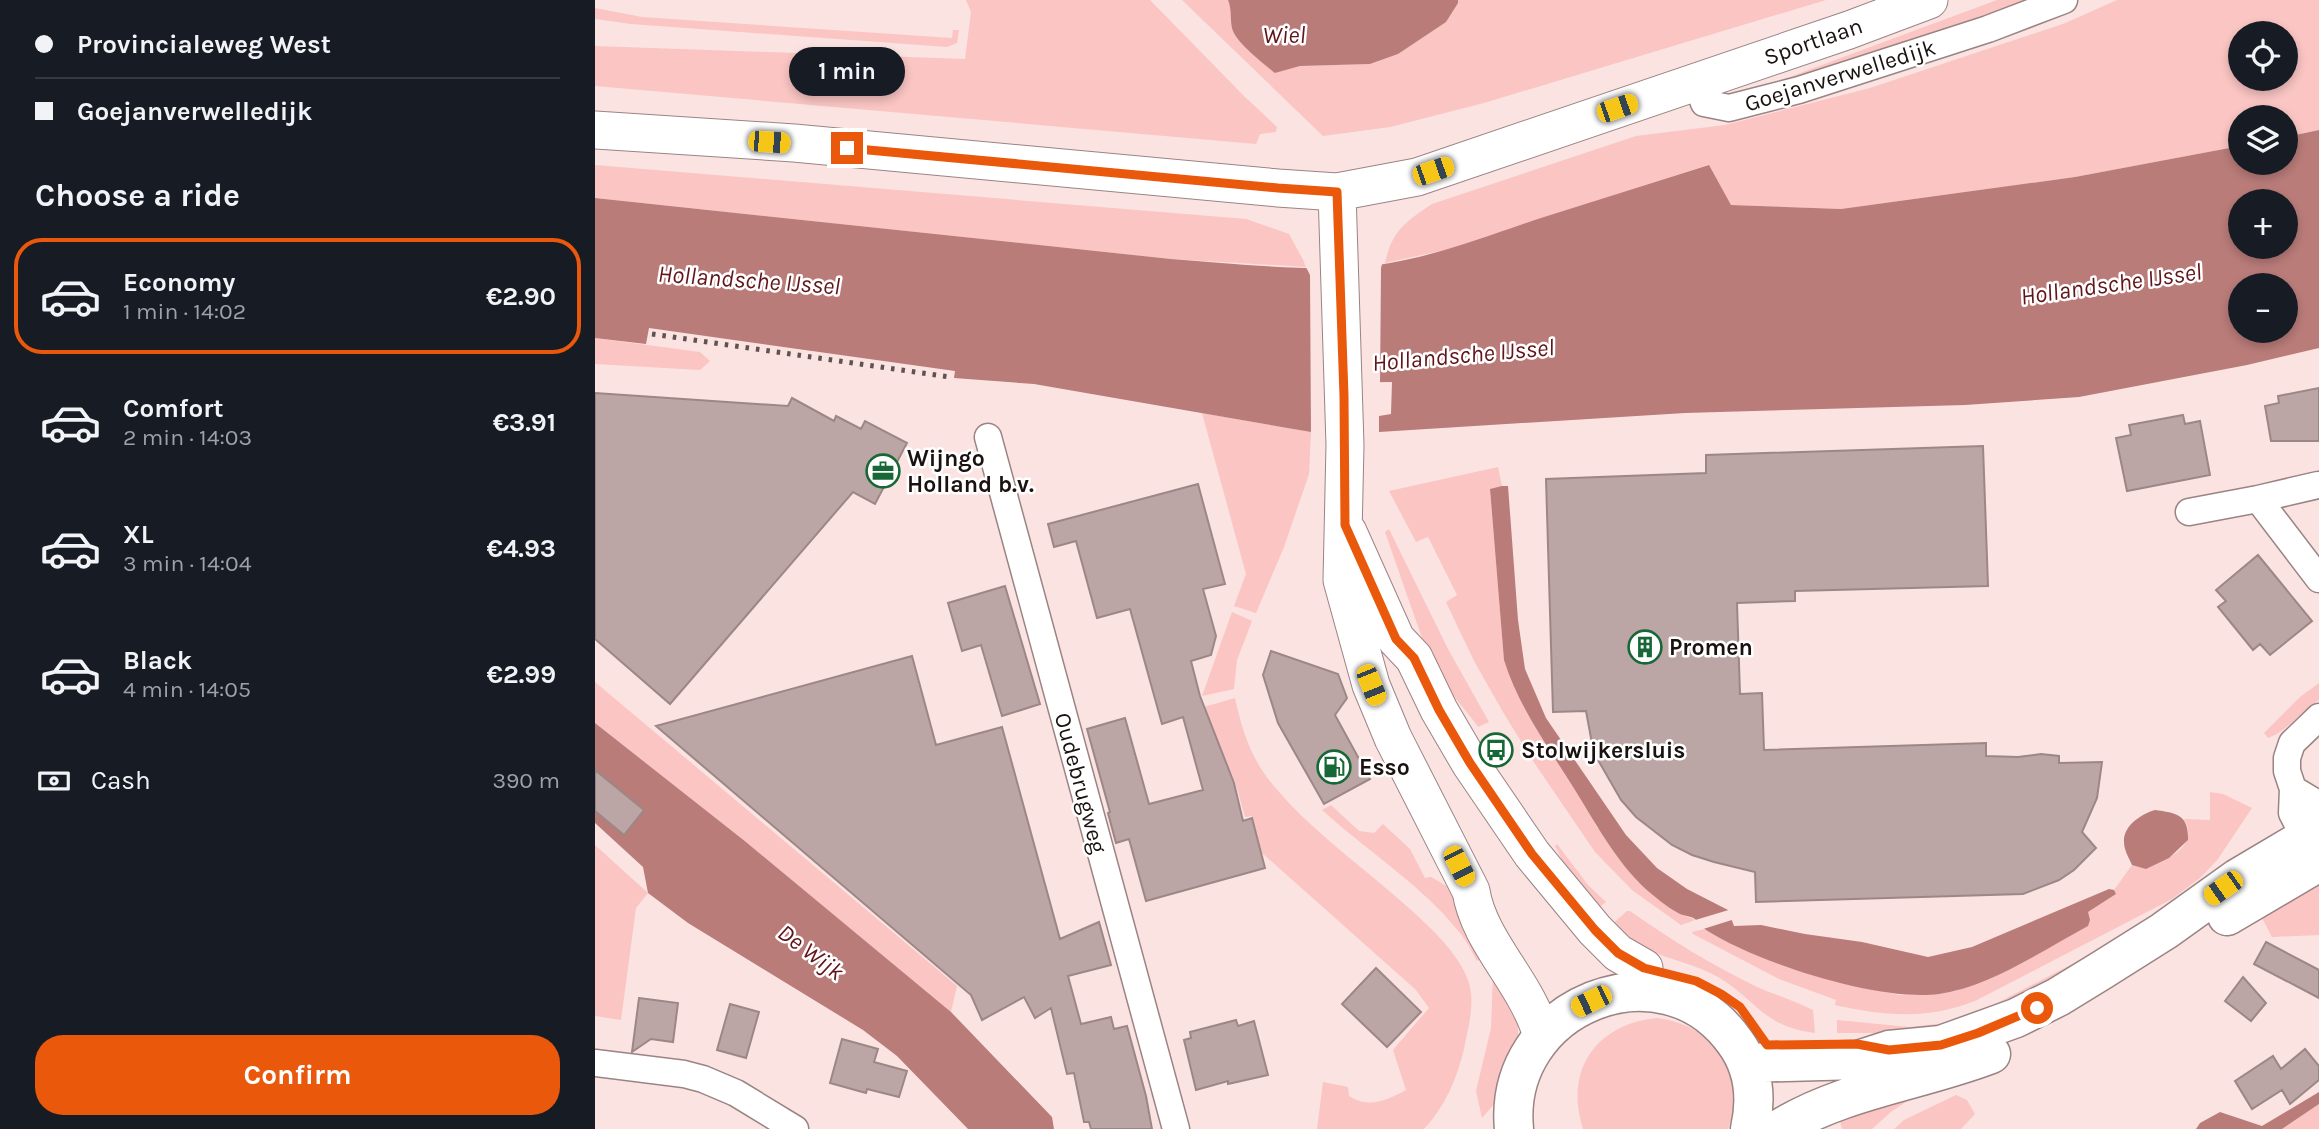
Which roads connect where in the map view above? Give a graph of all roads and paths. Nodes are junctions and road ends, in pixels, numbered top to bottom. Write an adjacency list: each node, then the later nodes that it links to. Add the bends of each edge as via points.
1 (1929, 0): 3 (main road, Sportlaan)
2 (2064, 0): 3 (street, Goejanverwelledijk, via 1799,90 1729,108 1704,103)
3 (1696, 80): 5 (main road, via 1417,177)
4 (595, 130): 5 (main road, via 794,143)
5 (1337, 192): 10 (main road)
6 (988, 437): 21 (street, Oudebrugweg)
7 (2318, 485): 8 (street)
8 (2258, 499): 9 (street); 11 (street)
9 (2189, 512)
10 (1345, 525): 14 (main road, via 1396,639 1414,658 1470,763 1532,854); 15 (main road, via 1342,580 1371,685 1471,891 1487,906)
11 (2319, 579)
12 (2319, 717): 13 (street, via 2292,744 2287,758 2294,789 2293,813)
13 (2316, 838): 17 (main road, via 2241,907 2053,1024 2014,1045)
14 (1638, 980): 15 (main road, via 1591,1001); 16 (main road, via 1696,981 1721,994 1740,1007)
15 (1551, 1028): 19 (main road, via 1563,1039 1540,1092 1537,1111)
16 (1763, 1057): 17 (main road, via 1857,1044); 22 (main road); 23 (main road, via 1778,1076)
17 (1945, 1057): 23 (main road)
18 (595, 1063): 20 (street, via 703,1079)
19 (1519, 1128)
20 (795, 1129)
21 (1176, 1129)
22 (1750, 1129)
23 (1777, 1129)

